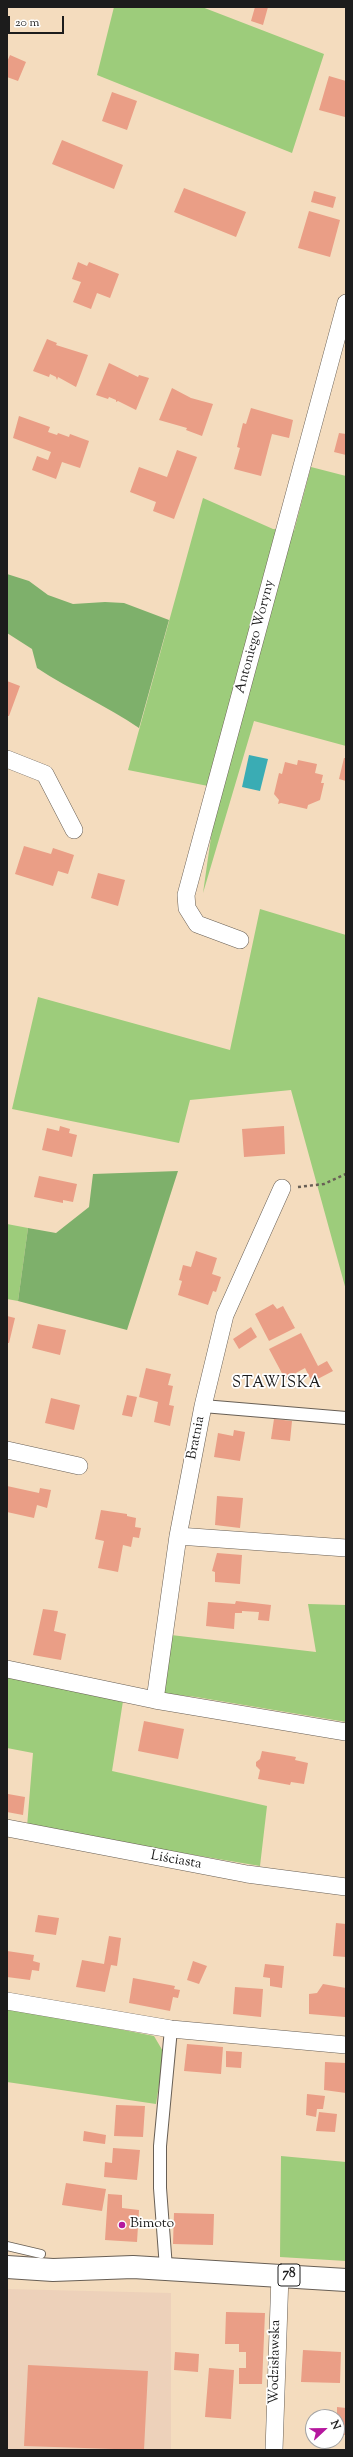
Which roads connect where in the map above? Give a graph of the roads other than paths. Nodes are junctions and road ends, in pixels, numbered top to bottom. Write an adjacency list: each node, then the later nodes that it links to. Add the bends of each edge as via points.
1 (346, 303): 4 (street, Antoniego Woryny, via 186,895 187,908 197,924)
2 (7, 759): 3 (street, via 45,774)
3 (74, 830)
4 (240, 940)
5 (282, 1188): 6 (street, Bratnia, via 225,1315)
6 (203, 1406): 7 (street); 10 (street, Bratnia)
7 (346, 1418)
8 (7, 1450): 9 (street)
9 (79, 1466)
10 (178, 1536): 11 (street); 13 (street, Bratnia)
11 (346, 1548)
12 (7, 1669): 13 (street)
13 (155, 1700): 14 (street)
14 (346, 1732)
15 (7, 1828): 16 (street, Liściasta, via 247,1874)
16 (346, 1887)
17 (7, 2001): 18 (street)
18 (171, 2029): 19 (street); 23 (street, via 160,2146 160,2188)
19 (346, 2044)
20 (7, 2246): 22 (lane)
21 (7, 2253): 22 (main road, 78)
22 (47, 2262): 23 (main road, 78); 24 (main road, 78)
23 (166, 2268): 25 (main road, 78)
24 (11, 2272)
25 (280, 2275): 26 (main road, 78); 27 (street, Wodzisławska)
26 (346, 2280)
27 (274, 2450)

